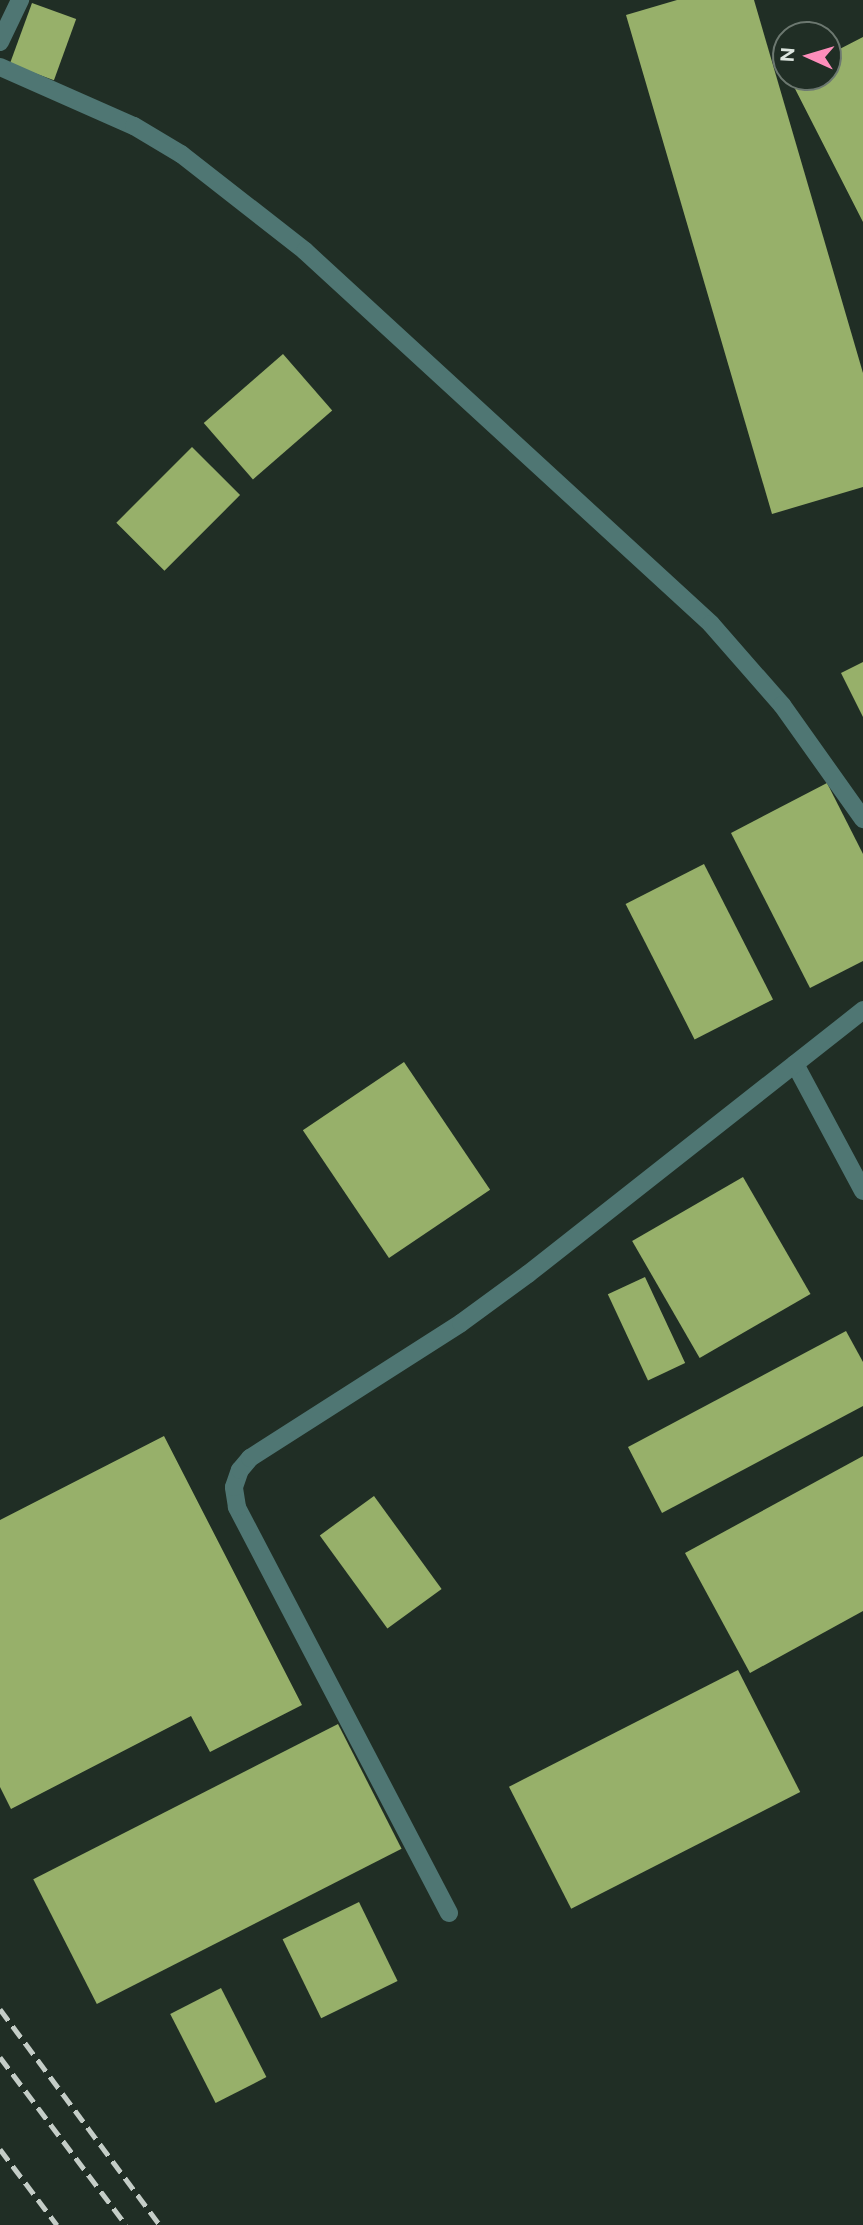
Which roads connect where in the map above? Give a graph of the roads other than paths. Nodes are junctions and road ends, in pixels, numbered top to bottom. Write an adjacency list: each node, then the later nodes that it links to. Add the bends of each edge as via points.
1 (20, 0): 2 (street)
2 (0, 42)
3 (0, 67): 4 (street, via 134,126 181,153 305,251 711,624 782,705)
4 (863, 819)
5 (863, 1010): 6 (street)
6 (795, 1064): 7 (street); 8 (street, via 461,1323 250,1458 240,1470 234,1487 236,1507)
7 (863, 1191)
8 (449, 1913)

